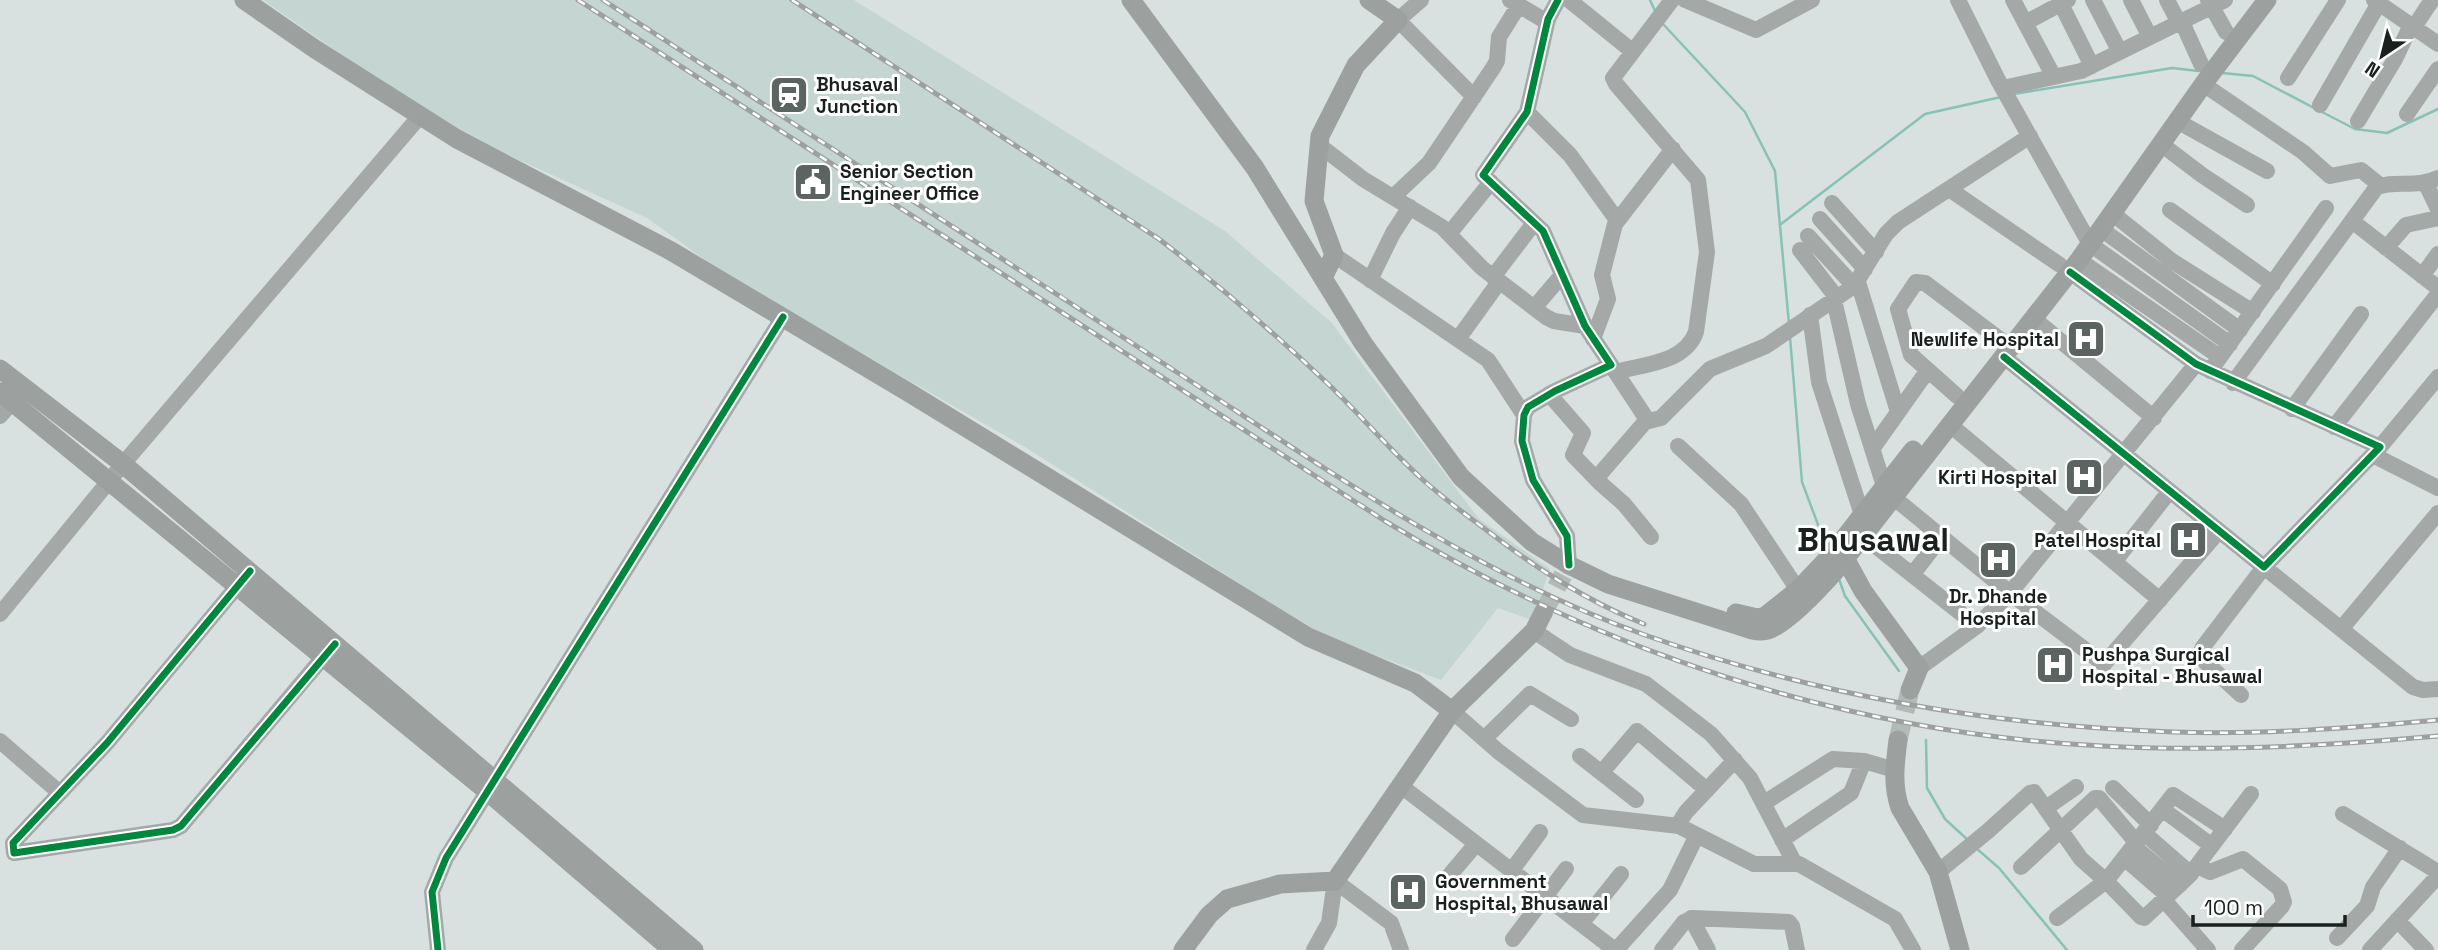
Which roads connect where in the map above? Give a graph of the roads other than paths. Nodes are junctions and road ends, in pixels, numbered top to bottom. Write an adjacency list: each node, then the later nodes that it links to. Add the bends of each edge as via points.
1 (244, 0): 43 (main road)
2 (1131, 0): 76 (main road, via 1255,168)
3 (1369, 0): 23 (main road)
4 (1421, 0): 23 (street)
5 (1558, 0): 25 (street)
6 (1569, 0): 31 (street)
7 (1685, 0): 8 (street, via 1756,30)
8 (1812, 0)
9 (1958, 0): 38 (street)
10 (2013, 0): 26 (street)
11 (2093, 0): 32 (street)
12 (2131, 0): 29 (street)
13 (2167, 0): 24 (street)
14 (2250, 0): 28 (main road)
15 (2267, 0): 35 (main road)
16 (2338, 0): 37 (street)
17 (2432, 0): 27 (street)
18 (2062, 1): 26 (street); 33 (street)
19 (2215, 2): 24 (street); 28 (street)
20 (2381, 2): 27 (street); 40 (street)
21 (1514, 3): 25 (street); 39 (street, via 1497,41 1496,65)
22 (1670, 3): 31 (street)
23 (1398, 20): 39 (street); 48 (main road, via 1356,65)
24 (2180, 22): 29 (street); 35 (street)
25 (1547, 23): 41 (street)
26 (2025, 23): 36 (street)
27 (2413, 26): 30 (street); 45 (street)
28 (2226, 32): 35 (main road)
29 (2150, 37): 32 (street)
30 (2438, 44)
31 (1632, 51): 49 (street, via 1614,74 1614,81)
32 (2120, 52): 33 (street)
33 (2092, 66): 36 (street)
34 (2438, 69): 42 (street)
35 (2203, 74): 44 (main road); 53 (street, via 2330,176 2361,170); 70 (main road)
36 (2054, 78): 38 (street)
37 (2288, 78)
38 (2003, 88): 46 (street)
39 (1474, 97): 55 (street, via 1429,163)
40 (2320, 105)
41 (1527, 112): 51 (street, via 1483,174); 65 (street, via 1570,155)
42 (2407, 114)
43 (420, 116): 86 (main road); 114 (street)
44 (2177, 121): 47 (main road); 50 (street)
45 (2358, 121)
46 (2030, 136): 54 (street); 70 (street)
47 (2161, 144): 57 (street); 62 (main road)
48 (1319, 145): 55 (street); 73 (main road, via 1314,201)
49 (1673, 149): 65 (street); 94 (street, via 1695,174 1699,187 1706,259 1696,332 1678,355)
50 (2267, 171)
51 (1491, 181): 67 (street); 68 (street)
52 (2432, 181): 53 (street); 60 (street)
53 (2381, 186): 66 (street)
54 (1949, 189): 70 (street); 71 (street, via 1898,222)
55 (1393, 197): 58 (street)
56 (1832, 202): 71 (street)
57 (2247, 205)
58 (1410, 207): 68 (street); 79 (street)
59 (2326, 208): 80 (street)
60 (2438, 209)
61 (2170, 210): 80 (street)
62 (2112, 213): 70 (main road); 84 (street, via 2172,261)
63 (2438, 218): 69 (street, via 2406,225)
64 (1820, 219): 78 (street)
65 (1617, 220): 90 (street, via 1602,275 1608,299)
66 (2351, 221): 69 (street); 99 (street)
67 (1534, 223): 74 (street, via 1543,231); 77 (street)
68 (1450, 234): 77 (street)
69 (2386, 248): 75 (street)
70 (2080, 250): 88 (main road); 89 (street); 92 (main road); 93 (street); 95 (street)
71 (1876, 252): 78 (street)
72 (2438, 254): 75 (street)
73 (1334, 256): 76 (main road); 79 (street)
74 (1562, 275): 83 (street); 90 (street)
75 (2422, 276): 81 (street)
76 (1323, 278): 130 (main road, via 1363,343 1461,477 1532,542)
77 (1496, 279): 83 (street); 91 (street)
78 (1859, 279): 82 (street); 82 (street, via 1804,243); 104 (street)
79 (1370, 280): 91 (street)
80 (2273, 284): 84 (street)
81 (2438, 291): 109 (street)
82 (1835, 299): 87 (street); 111 (street, via 1856,400)
83 (1534, 308): 90 (street, via 1554,321)
84 (2253, 312): 89 (street)
85 (2361, 314): 103 (street)
86 (783, 317): 146 (main road, via 1308,637 1415,683); 156 (street)
87 (1808, 317): 107 (street, via 1766,346 1710,369 1661,418); 121 (street, via 1819,382)
88 (2034, 319): 92 (main road); 106 (street)
89 (2240, 330): 93 (street)
90 (1589, 332): 94 (street)
91 (1458, 339): 105 (street, via 1491,363)
92 (2003, 349): 97 (street, via 1919,281 1899,305 1898,313 1909,351); 101 (main road); 108 (main road); 113 (street)
93 (2225, 350): 95 (street)
94 (1614, 368): 100 (street); 107 (street, via 1644,413)
95 (2203, 368): 99 (street); 106 (street)
96 (0, 369): 102 (main road)
97 (1928, 370): 101 (street); 104 (street)
98 (2438, 377): 112 (street)
99 (2233, 383): 103 (street)
100 (1549, 394): 105 (street, via 1528,407); 116 (street, via 1583,433 1573,456)
101 (1957, 396): 118 (main road)
102 (9, 399): 114 (main road); 115 (main road)
103 (2292, 409): 109 (street)
104 (1898, 412): 111 (street)
105 (1524, 415): 130 (street, via 1522,441 1533,480 1567,536)
106 (2154, 418): 113 (street)
107 (1645, 422): 116 (street, via 1600,474)
108 (1950, 425): 118 (main road); 122 (street)
109 (2334, 427): 112 (street)
110 (1678, 446): 133 (street, via 1741,505)
111 (1872, 449): 118 (street)
112 (2376, 451): 117 (street); 129 (street)
113 (2124, 456): 119 (street); 122 (street)
114 (122, 464): 115 (street); 132 (main road)
115 (109, 481): 132 (main road); 137 (street)
116 (1599, 482): 126 (street)
117 (2438, 488)
118 (1888, 491): 121 (main road); 124 (main road); 125 (street)
119 (2169, 492): 123 (street); 128 (street)
120 (2438, 513): 139 (street)
121 (1862, 515): 127 (main road)
122 (2068, 523): 128 (street); 134 (street)
123 (2219, 531): 129 (street); 135 (street)
124 (1863, 536): 127 (main road); 131 (street)
125 (1941, 536): 131 (street); 134 (street)
126 (1651, 537)
127 (1838, 561): 133 (main road); 142 (main road)
128 (2114, 562): 135 (street)
129 (2264, 567): 139 (street); 145 (street, via 2200,654)
130 (1571, 570): 133 (main road, via 1758,631 1776,626)
131 (1912, 575): 138 (street)
132 (243, 578): 141 (main road); 161 (street)
133 (1808, 587)
134 (2010, 593): 135 (street, via 2104,664); 138 (street)
135 (2160, 600)
136 (1544, 613): 140 (main road)
137 (0, 614)
138 (1977, 626): 142 (street)
139 (2341, 629): 143 (street, via 2413,687)
140 (1534, 631): 146 (main road); 152 (street, via 1570,655 1652,688 1711,734)
141 (330, 650): 156 (main road); 161 (street, via 181,826 13,853 13,843)
142 (1919, 668): 144 (main road)
143 (2436, 686)
144 (1910, 690)
145 (2241, 695)
146 (1452, 711): 148 (street); 157 (main road)
147 (1571, 719): 148 (street, via 1530,694)
148 (1484, 739): 168 (street, via 1583,815)
149 (1898, 740): 154 (main road)
150 (0, 741): 161 (street)
151 (1580, 756): 155 (street)
152 (1735, 760): 160 (street); 164 (street)
153 (1864, 761): 154 (street); 164 (street, via 1831,760); 173 (street, via 1852,793)
154 (1895, 769): 182 (main road, via 1900,808)
155 (1602, 772): 160 (street, via 1637,731); 163 (street)
156 (492, 786): 197 (street, via 446,858 432,892); 198 (main road); 199 (main road)
157 (1401, 786): 175 (street); 185 (main road)
158 (2076, 788): 165 (street)
159 (2113, 788): 174 (street)
160 (1707, 790): 168 (street)
161 (60, 793)
162 (2251, 794): 169 (street)
163 (1636, 800)
164 (1764, 803): 173 (street)
165 (2046, 808): 170 (street); 182 (street, via 2031,792)
166 (2162, 809): 169 (street, via 2176,795); 174 (street); 176 (street)
167 (2343, 814): 177 (street)
168 (1677, 826): 172 (street)
169 (2225, 829): 176 (street)
170 (2061, 830): 174 (street, via 2097,797); 179 (street); 186 (street, via 2081,859)
171 (1540, 832): 181 (street)
172 (1697, 835): 178 (street, via 1754,864); 202 (street, via 1670,890)
173 (1782, 840): 178 (street)
174 (2138, 841): 186 (street); 188 (street); 188 (street)
175 (1476, 844): 181 (street); 187 (street)
176 (2212, 846): 188 (street)
177 (2400, 848): 184 (street); 194 (street, via 2373,887 2367,906)
178 (1795, 864): 206 (street, via 1895,919)
179 (2021, 867)
180 (1566, 869): 189 (street)
181 (1512, 870): 189 (street)
182 (1938, 872): 207 (main road)
183 (1621, 874): 193 (street)
184 (2438, 874): 192 (street)
185 (1335, 881): 196 (main road, via 1267,888); 200 (street, via 1329,923); 201 (street, via 1391,923)
186 (2106, 881): 188 (street, via 2142,918); 191 (street)
187 (1443, 883)
188 (2180, 884): 208 (street); 209 (street, via 2240,859 2283,893 2282,906)
189 (1545, 896): 193 (street); 195 (street)
190 (1691, 918): 203 (street); 204 (street); 205 (street, via 1789,922)
191 (2057, 918)
192 (2397, 920): 210 (street); 211 (street)
193 (1581, 924): 202 (street)
194 (2337, 938)
195 (1513, 939)
196 (1192, 946)
197 (438, 950)
198 (672, 950)
199 (694, 950)
200 (1314, 950)
201 (1401, 950)
202 (1615, 950)
203 (1662, 950)
204 (1708, 950)
205 (1797, 950)
206 (1913, 950)
207 (1960, 950)
208 (2208, 950)
209 (2242, 950)
210 (2370, 950)
211 (2426, 950)

